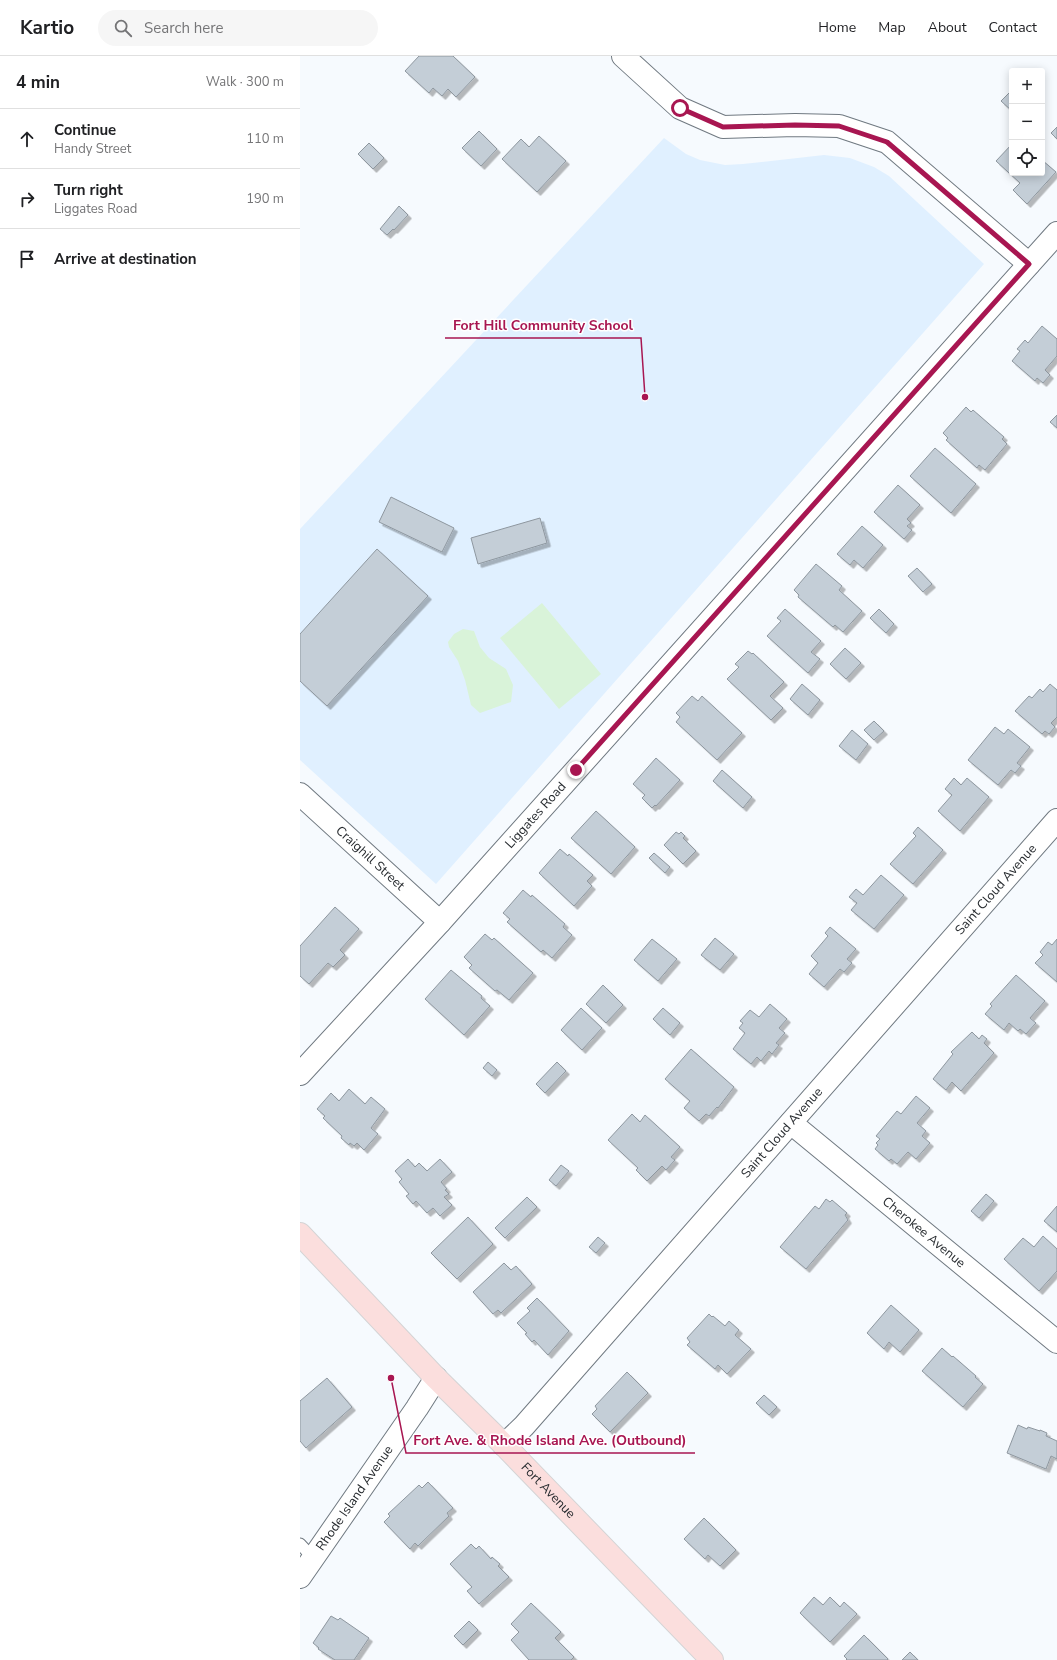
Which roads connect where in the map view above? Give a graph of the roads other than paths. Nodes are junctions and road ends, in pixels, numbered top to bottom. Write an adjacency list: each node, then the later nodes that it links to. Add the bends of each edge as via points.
1 (623, 56): 3 (street, via 680,108 723,127 839,126 887,142)
2 (1057, 233): 3 (street, Liggates Road)
3 (1029, 264): 6 (street, Liggates Road)
4 (300, 794): 6 (street, Craighill Street)
5 (1057, 820): 8 (street, Saint Cloud Avenue)
6 (440, 922): 7 (street, Liggates Road)
7 (300, 1074)
8 (791, 1123): 10 (street, Cherokee Avenue); 12 (street, Saint Cloud Avenue, via 524,1426)
9 (300, 1234): 11 (main road, Fort Avenue)
10 (1057, 1342)
11 (436, 1378): 12 (main road, Fort Avenue); 13 (street, Rhode Island Avenue, via 417,1408)
12 (504, 1445): 15 (main road, Fort Avenue)
13 (306, 1551): 14 (street, Rhode Island Avenue)
14 (300, 1577)
15 (712, 1660)

